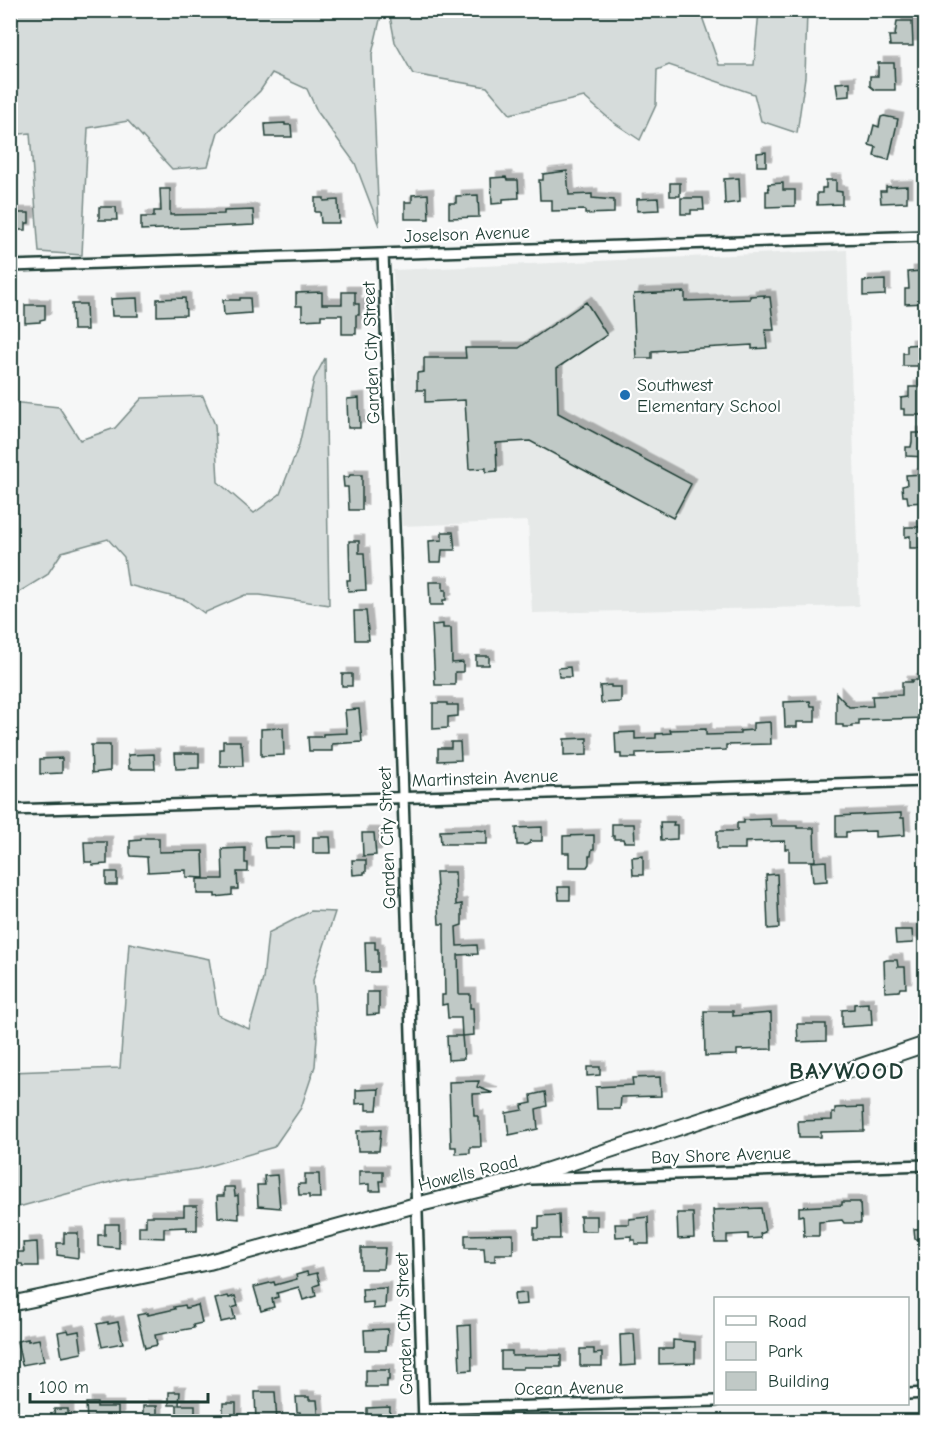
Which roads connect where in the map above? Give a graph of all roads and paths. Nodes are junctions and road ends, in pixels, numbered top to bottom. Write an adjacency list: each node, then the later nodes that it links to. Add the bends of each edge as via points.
1 (926, 236): 2 (street, Joselson Avenue)
2 (383, 254): 3 (street, Joselson Avenue); 5 (street, Garden City Street)
3 (10, 266)
4 (926, 781): 5 (street, Martinstein Avenue)
5 (402, 798): 6 (street, Martinstein Avenue); 10 (street, Garden City Street)
6 (10, 810)
7 (926, 1044): 9 (street, Howells Road)
8 (926, 1165): 9 (street, Bay Shore Avenue)
9 (518, 1180): 10 (street, Howells Road)
10 (416, 1205): 11 (street, Howells Road, via 209,1262); 15 (street, Garden City Street)
11 (10, 1304)
12 (926, 1393): 13 (street)
13 (909, 1394)
14 (714, 1401): 15 (street, Ocean Avenue)
15 (424, 1408): 16 (street, Garden City Street)
16 (424, 1422)

